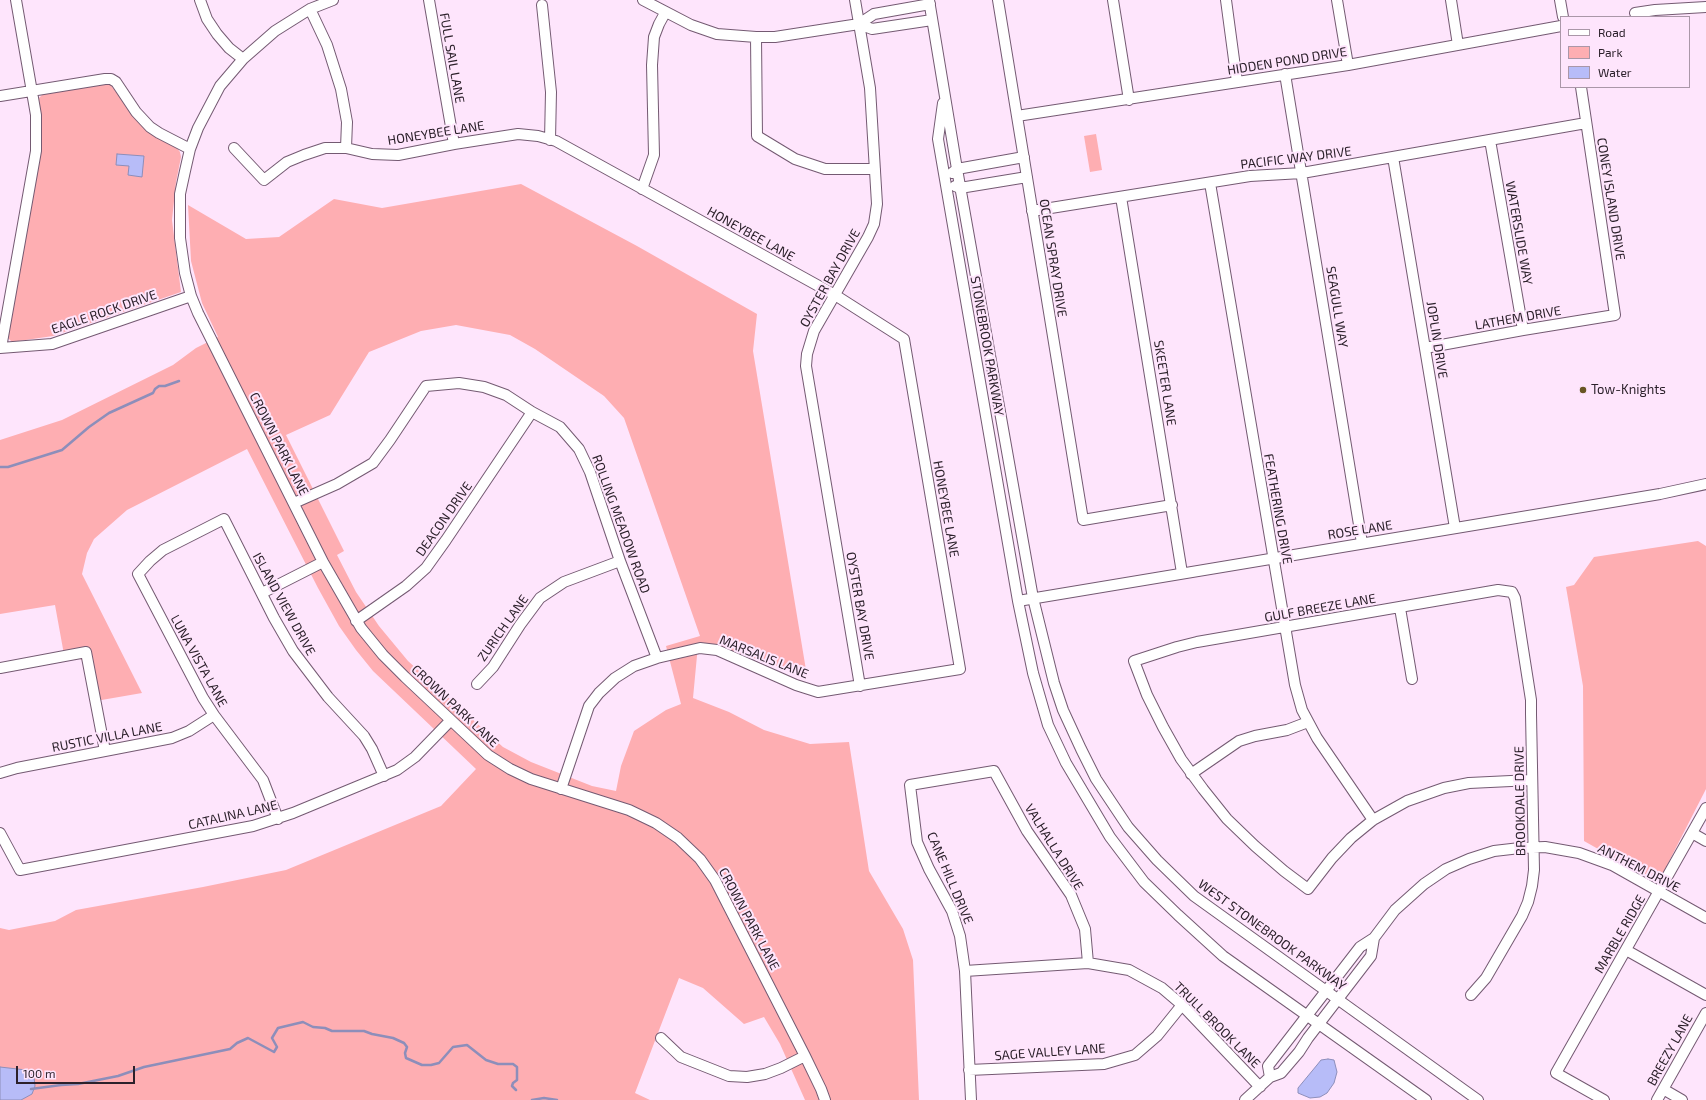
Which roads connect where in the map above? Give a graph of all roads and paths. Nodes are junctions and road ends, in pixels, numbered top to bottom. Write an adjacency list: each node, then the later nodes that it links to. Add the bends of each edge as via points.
1 (16, 0): 30 (street)
2 (200, 0): 25 (street, via 207,19 217,34)
3 (333, 0): 16 (street, CROWN PARK LANE)
4 (429, 0): 38 (street, FULL SAIL LANE)
5 (644, 0): 17 (street)
6 (855, 0): 21 (street, OYSTER BAY DRIVE)
7 (998, 0): 34 (street, OCEAN SPRAY DRIVE)
8 (1112, 0): 33 (street)
9 (1226, 0): 28 (street)
10 (1337, 0): 26 (street)
11 (1451, 0): 24 (street)
12 (1560, 0): 19 (street)
13 (929, 2): 20 (street, STONEBROOK PARKWAY); 21 (street, via 874,14)
14 (542, 5): 36 (street, via 551,92)
15 (1706, 7): 18 (street)
16 (310, 9): 25 (street, CROWN PARK LANE, via 275,31); 40 (street, via 327,45 341,88 347,122)
17 (665, 13): 23 (street, via 717,34); 51 (street, via 654,37 654,155)
18 (1635, 13)
19 (1563, 16)
20 (932, 20): 21 (street, via 872,29); 31 (street, STONEBROOK PARKWAY)
21 (859, 24): 23 (street, via 775,37); 44 (street, OYSTER BAY DRIVE, via 870,88)
22 (1560, 26): 24 (street, HIDDEN POND DRIVE)
23 (756, 37): 44 (street, via 757,136 795,159 825,169)
24 (1458, 45): 26 (street, HIDDEN POND DRIVE)
25 (243, 59): 41 (street, CROWN PARK LANE, via 207,108)
26 (1348, 65): 27 (street, HIDDEN POND DRIVE)
27 (1285, 74): 28 (street, HIDDEN POND DRIVE); 46 (street, SEAGULL WAY)
28 (1237, 82): 33 (street, HIDDEN POND DRIVE)
29 (1581, 88): 35 (street, CONEY ISLAND DRIVE)
30 (33, 90): 32 (street); 41 (street, via 111,79 150,127); 58 (street, via 36,151)
31 (944, 95): 45 (street, STONEBROOK PARKWAY); 48 (street, STONEBROOK PARKWAY, via 938,139)
32 (0, 96)
33 (1129, 100): 34 (street, HIDDEN POND DRIVE)
34 (1017, 116): 42 (street, OCEAN SPRAY DRIVE)
35 (1586, 123): 37 (street, PACIFIC WAY DRIVE); 56 (street, CONEY ISLAND DRIVE)
36 (550, 140): 38 (street, HONEYBEE LANE, via 518,134); 51 (street, HONEYBEE LANE)
37 (1490, 140): 43 (street, PACIFIC WAY DRIVE); 57 (street, WATERSLIDE WAY)
38 (454, 144): 40 (street, HONEYBEE LANE, via 398,155 372,154)
39 (234, 148): 40 (street, HONEYBEE LANE, via 264,180 287,162 304,155 325,148)
40 (346, 148)
41 (190, 149): 55 (street, CROWN PARK LANE, via 180,194 180,220 182,253)
42 (1024, 157): 45 (street); 47 (street, OCEAN SPRAY DRIVE)
43 (1393, 157): 46 (street, PACIFIC WAY DRIVE); 59 (street, JOPLIN DRIVE)
44 (875, 169): 54 (street, OYSTER BAY DRIVE, via 878,204 874,224)
45 (957, 169): 48 (street); 50 (street, STONEBROOK PARKWAY)
46 (1302, 173): 49 (street, PACIFIC WAY DRIVE, via 1250,176); 66 (street, SEAGULL WAY)
47 (1027, 177): 50 (street); 53 (street, OCEAN SPRAY DRIVE)
48 (945, 181): 50 (street); 74 (street, STONEBROOK PARKWAY)
49 (1210, 183): 52 (street, PACIFIC WAY DRIVE); 67 (street, FEATHERING DRIVE)
50 (960, 188): 73 (street, STONEBROOK PARKWAY)
51 (642, 189): 54 (street, HONEYBEE LANE)
52 (1121, 197): 53 (street, PACIFIC WAY DRIVE); 63 (street, SKEETER LANE)
53 (1032, 211): 63 (street, OCEAN SPRAY DRIVE, via 1083,520)
54 (835, 295): 80 (street, HONEYBEE LANE, via 904,339); 83 (street, OYSTER BAY DRIVE, via 814,331 808,348 806,366)
55 (191, 296): 58 (street, EAGLE ROCK DRIVE, via 52,344); 62 (street, CROWN PARK LANE)
56 (1615, 315): 57 (street, LATHEM DRIVE)
57 (1523, 330): 59 (street, LATHEM DRIVE)
58 (1, 348)
59 (1425, 348): 65 (street, JOPLIN DRIVE)
60 (532, 412): 62 (street, ROLLING MEADOW ROAD, via 506,395 484,386 459,383 426,386 373,463 337,484); 68 (street, ROLLING MEADOW ROAD, via 560,427 579,449 590,472); 76 (street, DEACON DRIVE, via 426,568 406,586)
61 (1706, 484): 65 (street, ROSE LANE)
62 (294, 504): 69 (street, CROWN PARK LANE)
63 (1172, 505): 70 (street, SKEETER LANE)
64 (224, 519): 72 (street, ISLAND VIEW DRIVE); 84 (street, LUNA VISTA LANE, via 164,550 138,574)
65 (1455, 528): 66 (street, ROSE LANE)
66 (1362, 543): 67 (street, ROSE LANE)
67 (1273, 558): 70 (street, ROSE LANE); 77 (street, FEATHERING DRIVE)
68 (620, 561): 78 (street, ROLLING MEADOW ROAD); 82 (street, ZURICH LANE, via 564,582 540,598 493,667)
69 (323, 562): 72 (street); 76 (street, CROWN PARK LANE)
70 (1182, 573): 73 (street, ROSE LANE)
71 (1512, 592): 75 (street, GULF BREEZE LANE, via 1498,590); 92 (street, BROOKDALE DRIVE, via 1530,686)
72 (262, 593): 91 (street, ISLAND VIEW DRIVE, via 304,667 369,743)
73 (1033, 598): 74 (street, ROSE LANE); 107 (street, WEST STONEBROOK PARKWAY, via 1054,683 1064,710 1096,779 1128,827 1194,896)
74 (1018, 601): 113 (street, via 1033,673 1048,725 1073,776 1110,837 1144,882 1223,956)
75 (1400, 608): 77 (street, GULF BREEZE LANE); 81 (street)
76 (356, 621): 85 (street, CROWN PARK LANE, via 383,655)
77 (1284, 628): 86 (street, FEATHERING DRIVE, via 1294,685); 90 (street, GULF BREEZE LANE, via 1187,644 1134,661 1163,728)
78 (657, 658): 83 (street, MARSALIS LANE, via 700,648 717,650 818,692); 93 (street, MARSALIS LANE, via 634,666 599,692 589,706)
79 (0, 668): 87 (street, via 86,652)
80 (960, 669): 83 (street, MARSALIS LANE)
81 (1412, 679)
82 (477, 684)
83 (860, 686)
84 (214, 715): 87 (street, RUSTIC VILLA LANE, via 189,731 172,738); 95 (street, LUNA VISTA LANE, via 263,780)
85 (450, 721): 91 (street, CATALINA LANE, via 416,757); 93 (street, CROWN PARK LANE, via 488,755 510,769 530,779)
86 (1308, 722): 90 (street, via 1287,730 1240,741); 96 (street, FEATHERING DRIVE)
87 (105, 751): 89 (street, RUSTIC VILLA LANE)
88 (994, 771): 105 (street, VALHALLA DRIVE, via 1027,831 1071,895 1085,930); 106 (street, CANE HILL DRIVE, via 910,786 918,842 929,869 952,911 960,936)
89 (0, 773)
90 (1191, 774): 96 (street, via 1241,833 1308,889 1341,848)
91 (384, 776): 95 (street, CATALINA LANE)
92 (1532, 780): 96 (street, via 1482,782 1444,788 1407,801); 100 (street, BROOKDALE DRIVE)
93 (561, 789): 116 (street, CROWN PARK LANE, via 628,810 656,823 678,838 700,859 715,880)
94 (1706, 808): 98 (street, MARBLE RIDGE)
95 (278, 819): 97 (street, CATALINA LANE, via 241,829 20,870)
96 (1374, 820)
97 (0, 833)
98 (1692, 833): 99 (street); 101 (street, MARBLE RIDGE)
99 (1706, 841)
100 (1533, 847): 101 (street, ANTHEM DRIVE, via 1568,850 1596,858); 103 (street, ANTHEM DRIVE, via 1482,854 1446,869 1404,901); 108 (street, BROOKDALE DRIVE, via 1532,886 1525,909 1486,978)
101 (1659, 891): 102 (street, ANTHEM DRIVE); 104 (street, MARBLE RIDGE)
102 (1706, 918)
103 (1374, 938): 107 (street, ANTHEM DRIVE, via 1360,947); 110 (street, ANTHEM DRIVE, via 1371,956)
104 (1626, 950): 109 (street); 126 (street, MARBLE RIDGE, via 1556,1073)
105 (1088, 963): 106 (street, TRULL BROOK LANE); 111 (street, TRULL BROOK LANE, via 1129,970 1162,988)
106 (965, 971): 117 (street, CANE HILL DRIVE)
107 (1326, 991): 110 (street, WEST STONEBROOK PARKWAY); 113 (street, ANTHEM DRIVE)
108 (1471, 995)
109 (1706, 995)
110 (1338, 999): 114 (street, ANTHEM DRIVE); 125 (street, WEST STONEBROOK PARKWAY)
111 (1182, 1005): 117 (street, SAGE VALLEY LANE, via 1157,1036 1135,1055 1104,1064); 119 (street, TRULL BROOK LANE)
112 (1706, 1014): 120 (street, BREEZY LANE)
113 (1307, 1016): 114 (street); 118 (street, ANTHEM DRIVE, via 1268,1066)
114 (1319, 1024): 118 (street, ANTHEM DRIVE, via 1281,1073); 124 (street)
115 (661, 1038): 116 (street, via 681,1057 729,1076 765,1074)
116 (805, 1056): 121 (street, CROWN PARK LANE)
117 (970, 1070): 122 (street, CANE HILL DRIVE)
118 (1270, 1078): 119 (street, ANTHEM DRIVE)
119 (1260, 1087): 123 (street, ANTHEM DRIVE)
120 (1663, 1089): 127 (street, BREEZY LANE); 128 (street)
121 (825, 1100)
122 (971, 1100)
123 (1245, 1100)
124 (1426, 1100)
125 (1478, 1100)
126 (1604, 1100)
127 (1657, 1100)
128 (1682, 1100)

